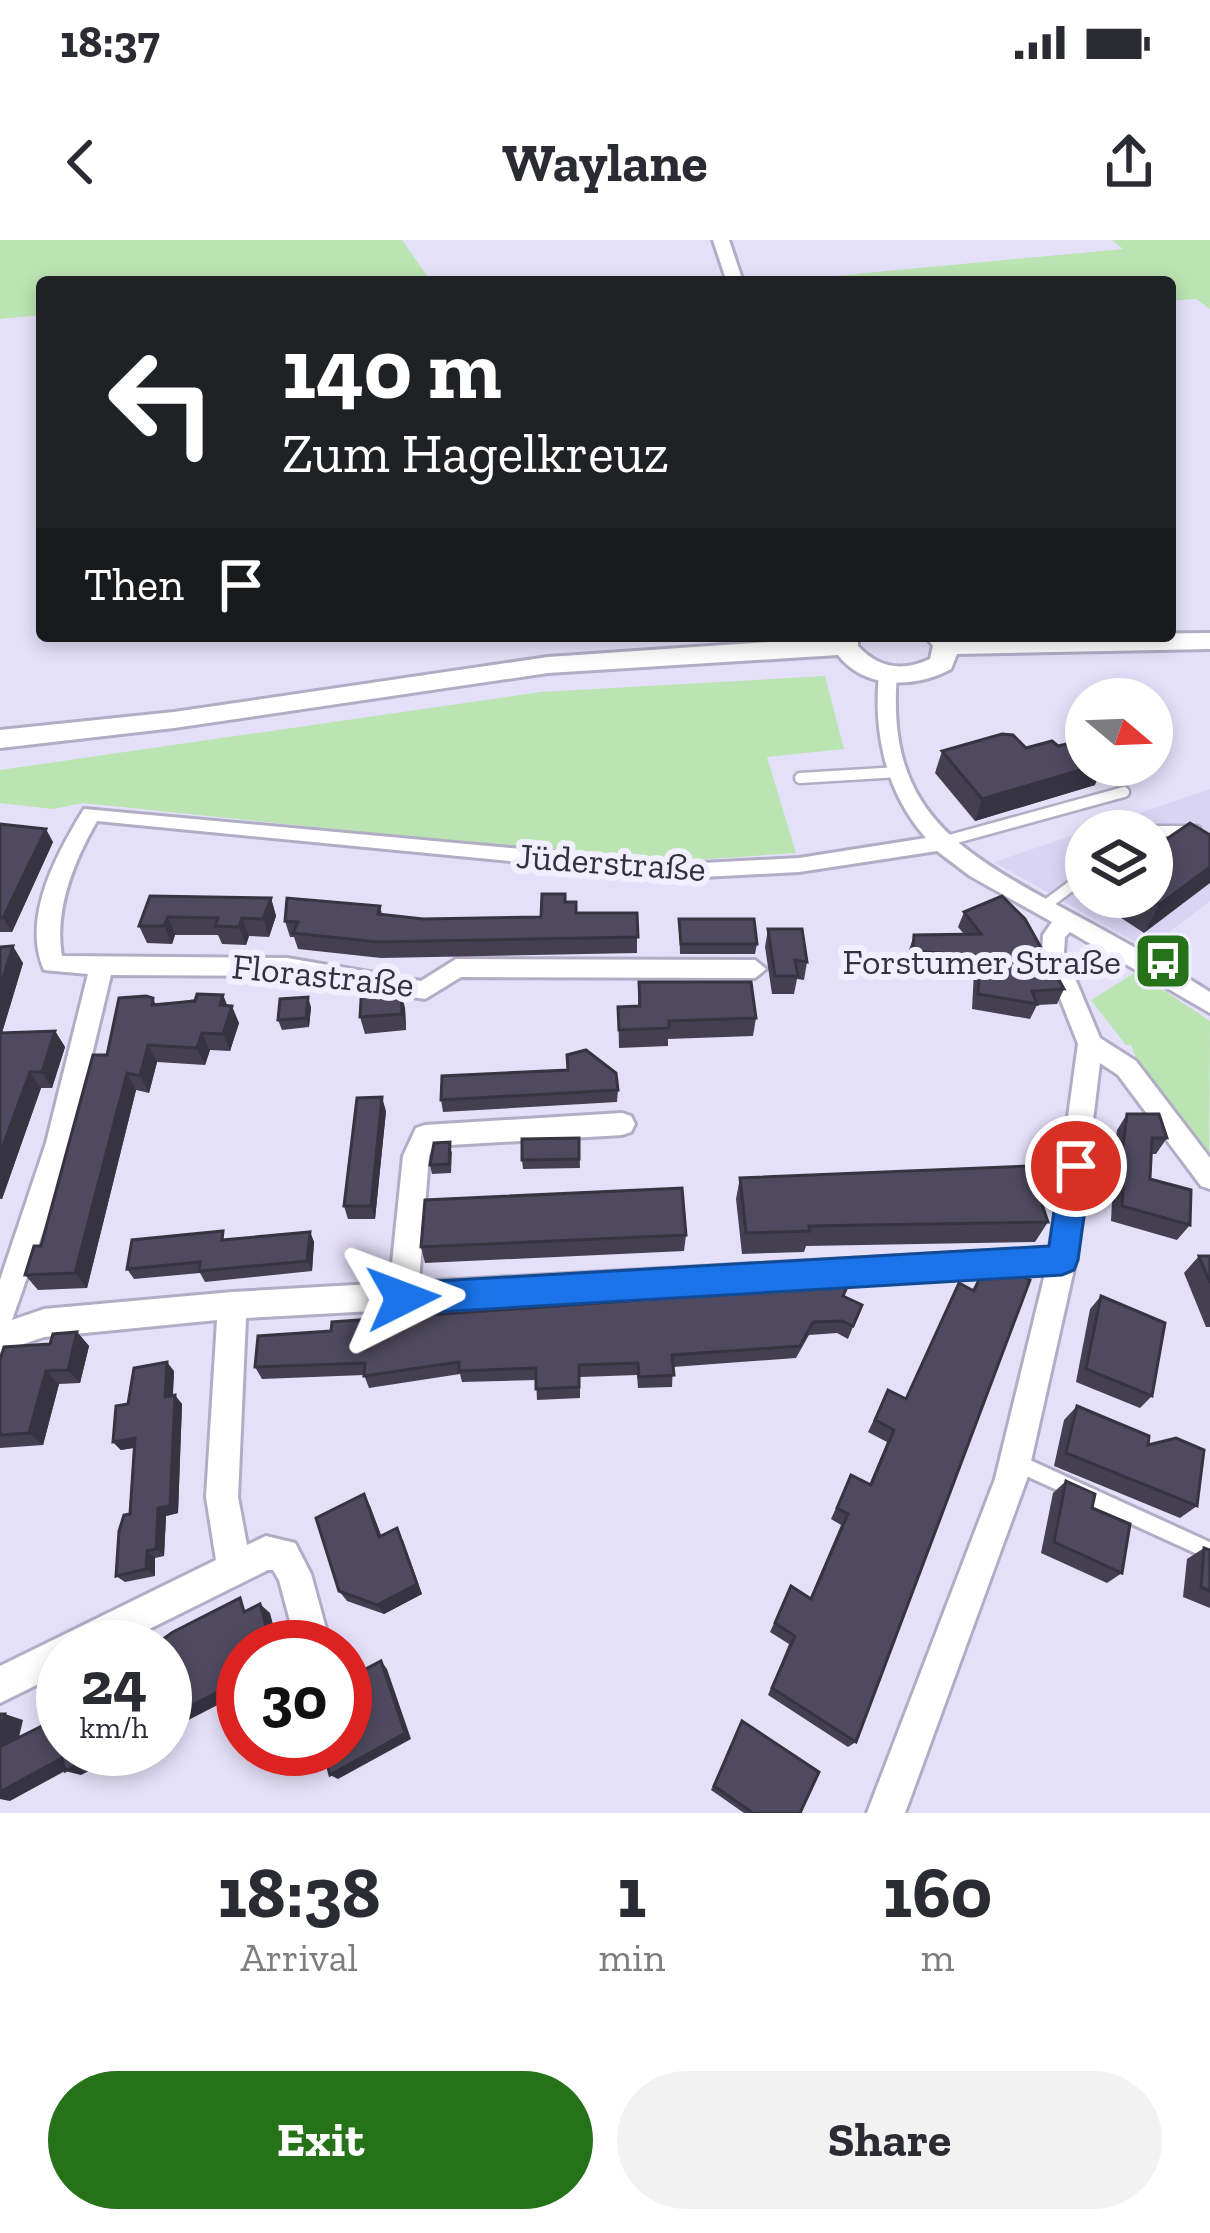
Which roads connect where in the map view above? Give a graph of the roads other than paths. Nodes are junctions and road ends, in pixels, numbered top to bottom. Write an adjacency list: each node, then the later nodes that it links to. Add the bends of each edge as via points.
1 (721, 240): 2 (main road)
2 (733, 276)
3 (1176, 641): 4 (main road)
4 (1210, 641)
5 (845, 642): 7 (main road, via 860,664); 8 (main road, via 548,664)
6 (942, 642): 7 (main road, via 942,663 933,670)
7 (888, 674): 9 (street, via 883,705)
8 (0, 739)
9 (899, 772): 10 (lane); 15 (street)
10 (800, 778)
11 (1124, 792): 15 (lane, Jüderstraße)
12 (91, 814): 15 (street, Jüderstraße, via 685,871 799,865); 19 (street, Florastraße, via 58,884 48,948 52,964)
13 (1173, 827): 14 (lane)
14 (1200, 832)
15 (941, 843): 17 (street)
16 (1065, 891): 17 (lane)
17 (1043, 908): 18 (street)
18 (1066, 921): 21 (street); 22 (street, via 1053,952)
19 (102, 966): 20 (street, Florastraße, via 287,967 425,991 456,968); 28 (street, via 23,1262)
20 (754, 969)
21 (1210, 1004)
22 (1090, 1045): 24 (street, via 1126,1068); 25 (street)
23 (622, 1124): 26 (street, via 424,1136)
24 (1210, 1178)
25 (1062, 1260): 26 (street); 30 (street)
26 (403, 1298): 27 (street)
27 (232, 1306): 29 (street, via 44,1323); 32 (street, via 221,1497)
28 (0, 1315)
29 (0, 1338)
30 (1014, 1462): 31 (lane); 37 (street)
31 (1210, 1551)
32 (234, 1567): 33 (street); 34 (street, via 266,1553 283,1556)
33 (129, 1620)
34 (307, 1620)
35 (36, 1667): 36 (street)
36 (0, 1685)
37 (886, 1813)

